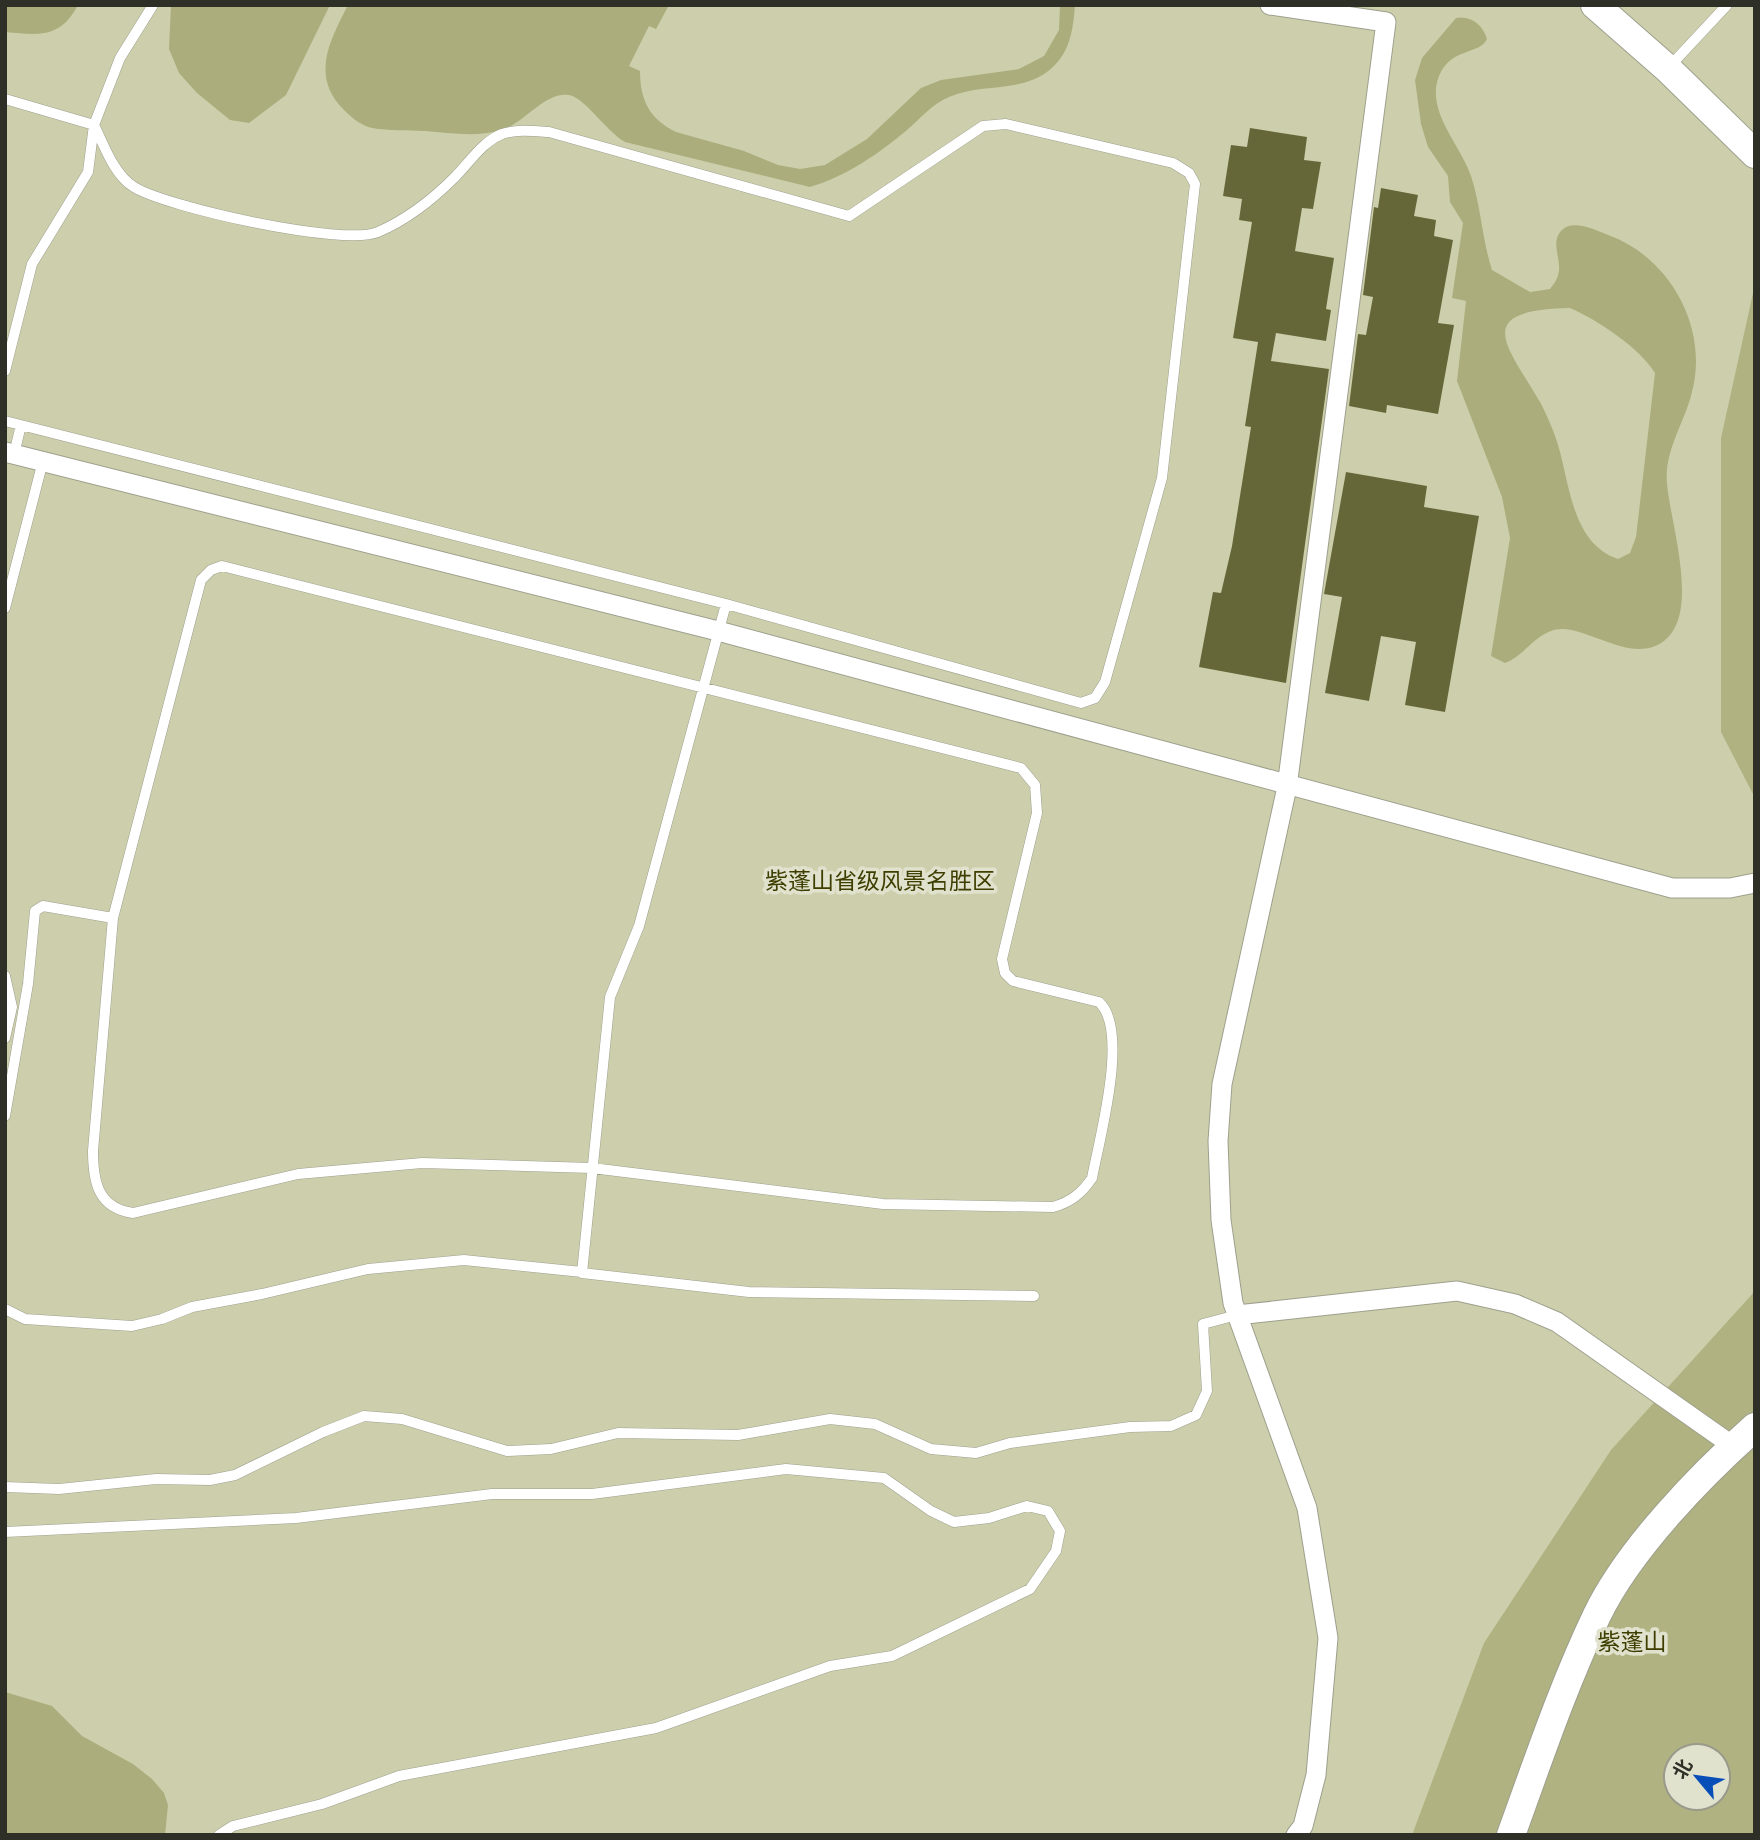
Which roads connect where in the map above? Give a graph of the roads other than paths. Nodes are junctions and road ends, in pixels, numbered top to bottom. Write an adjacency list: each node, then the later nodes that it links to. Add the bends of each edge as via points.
1 (153, 5): 8 (lane, via 120,58)
2 (1270, 5): 5 (street)
3 (1595, 5): 6 (street)
4 (1727, 5): 6 (lane)
5 (1385, 14): 19 (street)
6 (1668, 69): 9 (street)
7 (5, 99): 8 (lane)
8 (94, 125): 10 (lane, via 88,172 32,264); 15 (lane, via 116,166 134,187 259,223 326,235 366,236 392,225 423,205 492,139 515,131 550,132 849,216 984,126 1006,124 1173,163 1189,173 1195,184 1162,478 1105,682 1095,698 1081,703)
9 (1755, 154)
10 (5, 371)
11 (5, 421): 12 (lane)
12 (21, 425): 13 (lane); 15 (lane)
13 (9, 453): 14 (street)
14 (43, 461): 16 (lane); 17 (street)
15 (726, 604): 17 (lane)
16 (5, 608)
17 (718, 631): 18 (lane); 19 (street)
18 (704, 686): 21 (lane, via 232,566 216,567 201,580); 25 (lane, via 639,926 610,997); 25 (lane, via 1021,768 1035,785 1037,813 1002,964 1013,981 1091,999 1103,1006 1109,1017 1112,1067 1092,1178 1077,1196 1054,1208 883,1204)
19 (1287, 786): 20 (street, via 1672,888); 29 (street, via 1222,1084 1218,1141 1221,1220)
20 (1755, 883)
21 (113, 918): 24 (lane, via 43,906 35,911 29,984); 25 (lane, via 93,1152 96,1186 116,1209 133,1213 298,1174 422,1163)
22 (5, 976): 23 (lane, via 12,1007)
23 (5, 1038)
24 (5, 1116)
25 (592, 1168): 26 (lane)
26 (582, 1272): 27 (lane, via 749,1292); 28 (lane, via 464,1260 368,1269 192,1307 132,1326 25,1319)
27 (1034, 1296)
28 (5, 1309)
29 (1237, 1315): 31 (street, via 1457,1291 1515,1304 1557,1322); 32 (lane, via 1203,1324 1205,1398 1196,1415 1171,1426 1010,1443 976,1453 931,1449 874,1424 830,1419 738,1435 618,1433 551,1449 507,1451 402,1419 365,1416 235,1475 210,1480 156,1479 60,1489); 35 (street, via 1307,1508 1328,1638 1316,1775 1303,1826)
30 (1755, 1427): 31 (street)
31 (1733, 1446): 36 (street, via 1643,1547 1598,1614)
32 (5, 1487)
33 (5, 1532): 34 (lane, via 296,1518 492,1494 592,1494 786,1469 884,1478 954,1522 989,1518 1027,1506 1048,1511 1060,1531 1056,1551 1030,1589 892,1656 830,1666 656,1728 399,1776 322,1804 233,1826)
34 (219, 1835)
35 (1296, 1835)
36 (1511, 1835)

